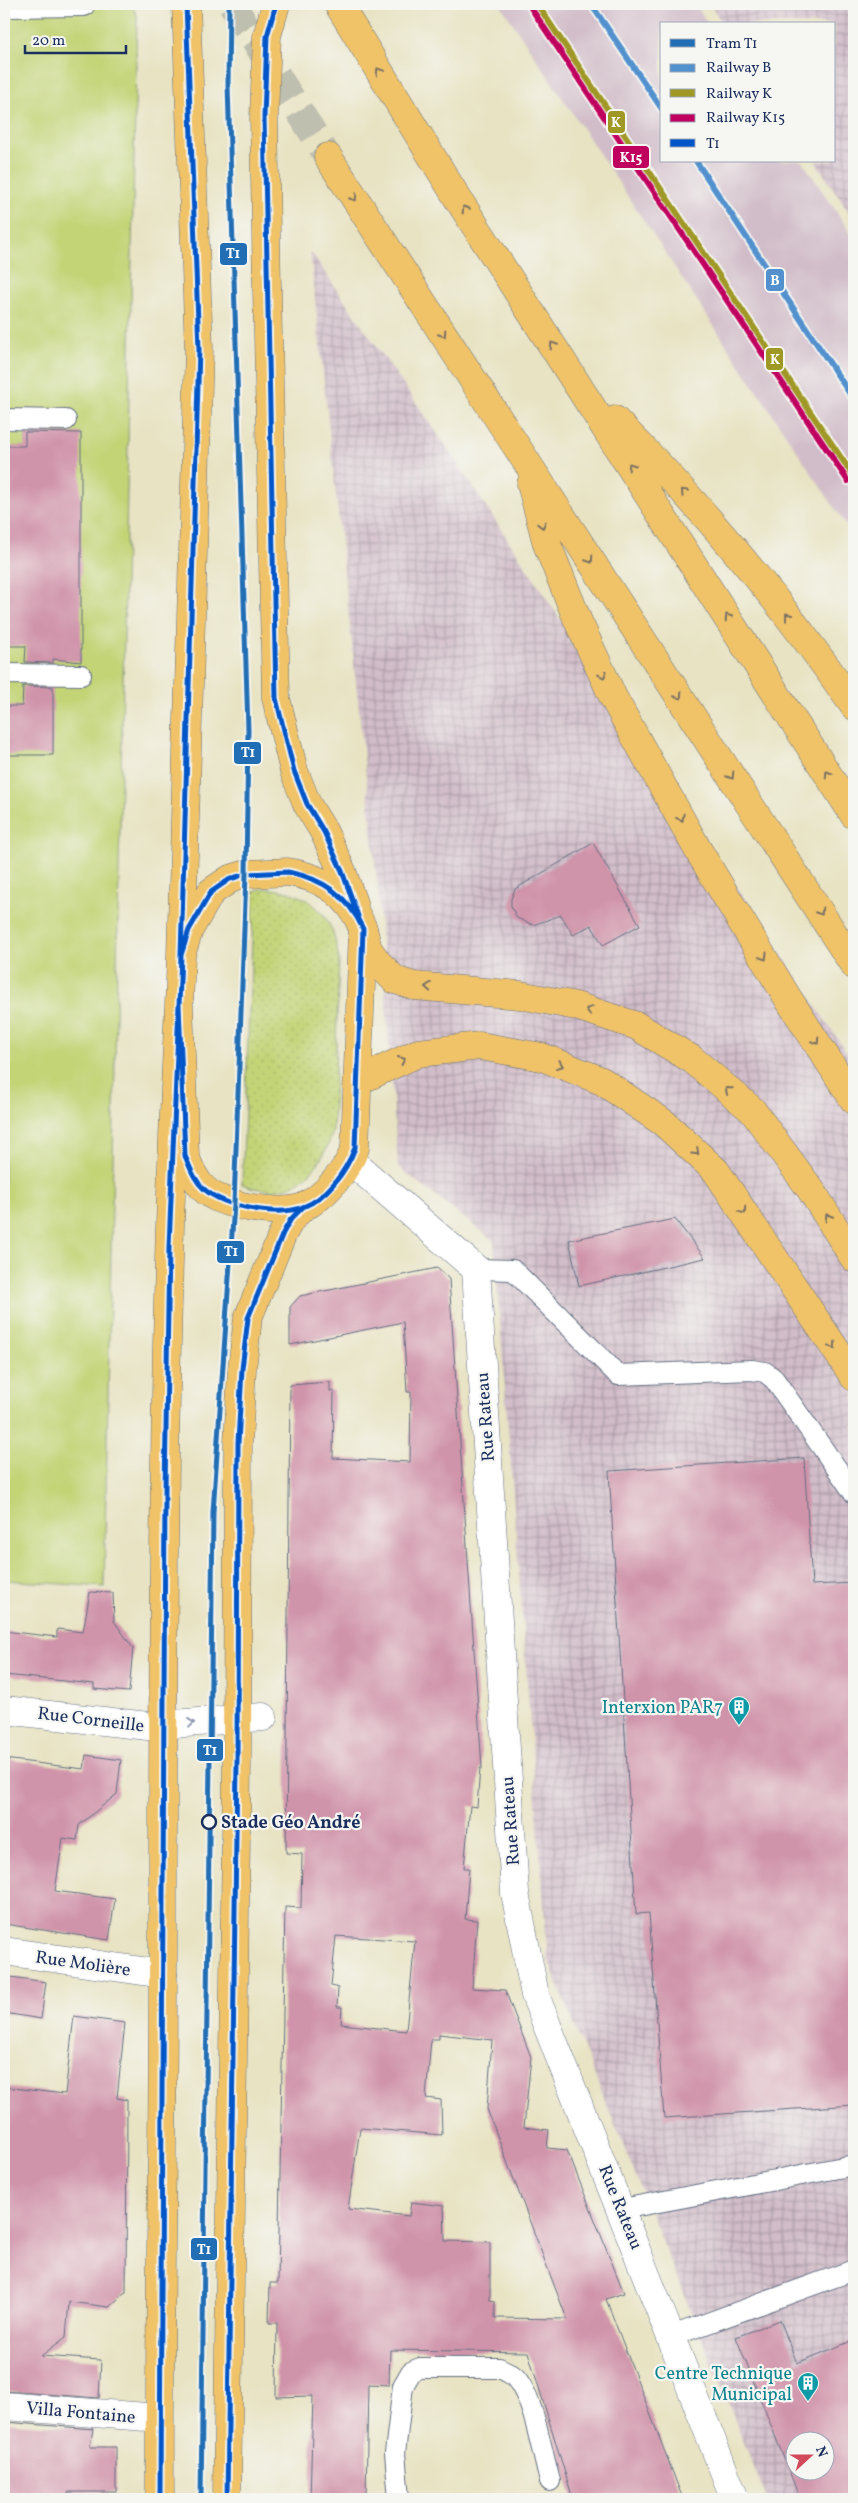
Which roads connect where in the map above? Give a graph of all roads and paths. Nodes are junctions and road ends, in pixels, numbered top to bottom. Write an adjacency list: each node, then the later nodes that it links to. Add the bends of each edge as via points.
1 (186, 4): 18 (main road, via 199,358)
2 (269, 4): 7 (street, bridge)
3 (276, 4): 7 (main road, bridge)
4 (338, 4): 9 (main road, one-way to 4, via 458,199)
5 (84, 6): 6 (lane)
6 (4, 7)
7 (268, 36): 17 (main road, bridge, via 264,117 266,290 276,698 294,771 307,804 342,871)
8 (328, 157): 12 (main road, one-way to 12)
9 (580, 386): 15 (main road, one-way to 9, via 763,584 705,515); 16 (main road, one-way to 9)
10 (4, 419): 11 (lane)
11 (66, 420)
12 (525, 461): 19 (main road, one-way to 19); 22 (main road, one-way to 22, via 547,544 614,697 708,866)
13 (4, 674): 14 (lane)
14 (81, 675)
15 (854, 706)
16 (854, 815)
17 (361, 923): 18 (main road, via 338,892 325,882 288,872 246,874 230,879 211,892 189,930); 21 (main road); 25 (main road, one-way to 17, via 811,1190 752,1110 693,1060 637,1026 576,1006 520,995 414,986 395,980 368,949)
18 (181, 955): 20 (main road)
19 (854, 965)
20 (179, 1005): 24 (main road, via 185,1156 194,1177 218,1199 234,1204 263,1210); 31 (main road, via 169,1286)
21 (358, 1080): 23 (main road, via 355,1148); 27 (main road, one-way to 27, via 418,1053 480,1046 542,1057 602,1081 664,1123 716,1171)
22 (854, 1100)
23 (350, 1161): 24 (main road, via 328,1189); 26 (street)
24 (303, 1207): 30 (main road, via 283,1233 248,1318 245,1344 238,1443)
25 (854, 1258)
26 (476, 1269): 28 (lane, via 513,1270 618,1375 765,1372 804,1418); 35 (street, Rue Rateau, via 515,1893 536,1995)
27 (854, 1377)
28 (854, 1493)
29 (4, 1710): 31 (street, Rue Corneille)
30 (250, 1718): 31 (street, Rue Corneille, one-way to 30); 42 (main road)
31 (163, 1726): 33 (main road)
32 (4, 1951): 33 (street, Rue Molière)
33 (163, 1974): 39 (main road)
34 (854, 2164): 35 (lane)
35 (622, 2209): 37 (street, Rue Rateau)
36 (854, 2270): 37 (lane)
37 (672, 2336): 44 (street, Rue Rateau)
38 (4, 2406): 39 (street, Villa Fontaine)
39 (159, 2418): 41 (main road)
40 (550, 2481): 43 (lane, via 528,2403 511,2373 499,2368 420,2368 411,2372 403,2386 395,2453)
41 (160, 2499)
42 (227, 2499)
43 (399, 2499)
44 (735, 2499)

